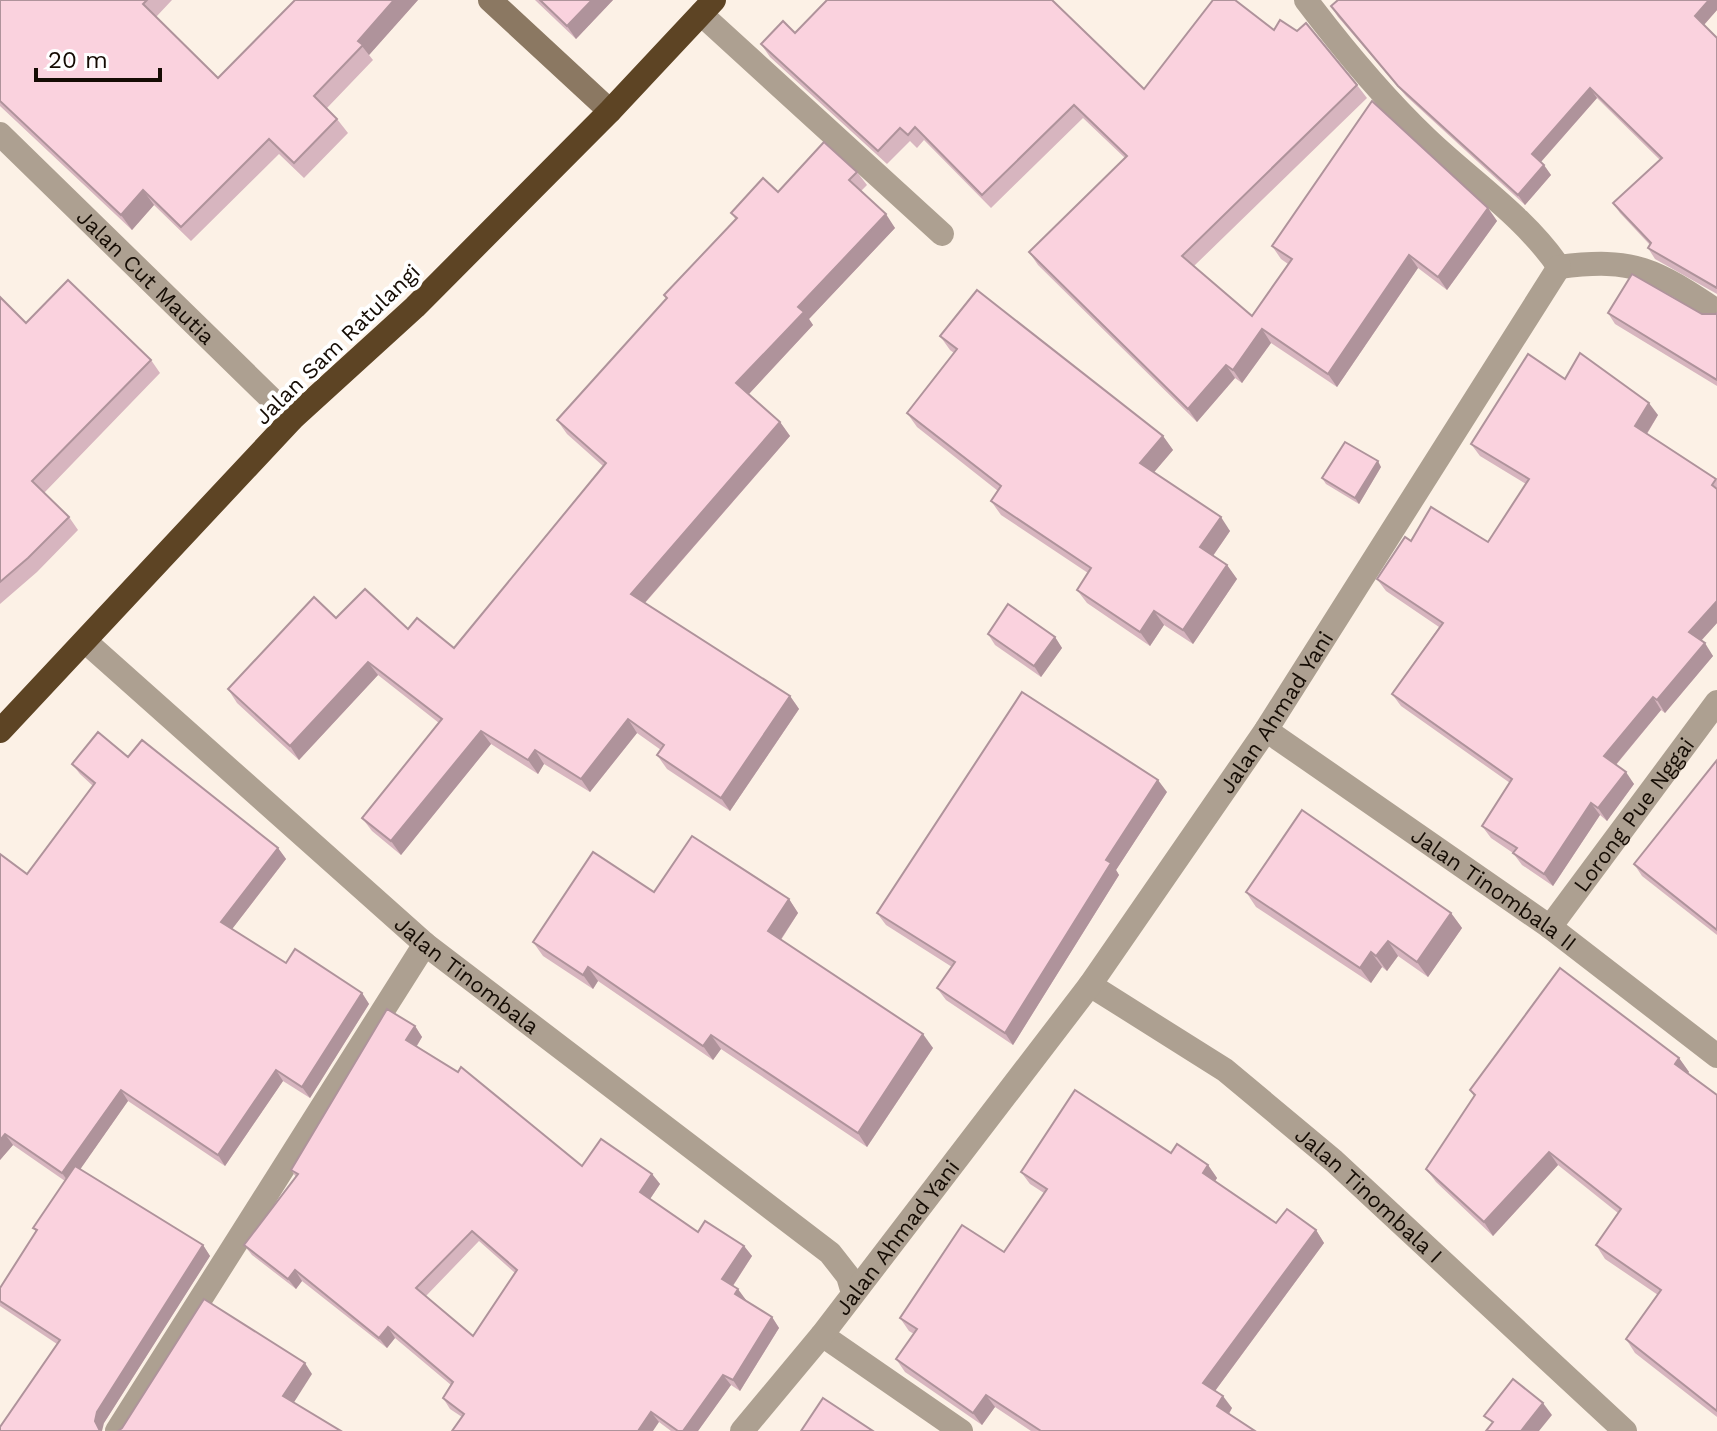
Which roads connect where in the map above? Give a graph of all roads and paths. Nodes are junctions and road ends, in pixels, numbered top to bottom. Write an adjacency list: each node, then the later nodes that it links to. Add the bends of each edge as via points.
1 (490, 0): 4 (street)
2 (1306, 0): 7 (street, via 1374,85 1531,232)
3 (708, 7): 4 (highway, Jalan Sam Ratulangi); 6 (street)
4 (610, 111): 9 (highway, Jalan Sam Ratulangi, via 415,307)
5 (0, 134): 9 (street, Jalan Cut Mautia)
6 (942, 234)
7 (1559, 267): 8 (street, via 1629,264 1666,278); 12 (street, Jalan Ahmad Yani)
8 (1717, 311)
9 (292, 419): 10 (highway, Jalan Sam Ratulangi)
10 (86, 642): 13 (highway, Jalan Sam Ratulangi); 15 (street, Jalan Tinombala)
11 (1717, 702): 14 (street, Lorong Pue Nggai)
12 (1266, 730): 14 (street, Jalan Tinombala II); 16 (street, Jalan Ahmad Yani)
13 (0, 731)
14 (1550, 927): 17 (street, Jalan Tinombala II)
15 (425, 944): 18 (street, Jalan Tinombala, via 830,1253 848,1276); 20 (street)
16 (1090, 985): 18 (street, Jalan Ahmad Yani); 23 (street, Jalan Tinombala I, via 1196,1048 1237,1080 1334,1161)
17 (1717, 1056)
18 (853, 1293): 19 (street, Jalan Ahmad Yani)
19 (822, 1335): 21 (street, Jalan Ahmad Yani); 22 (street)
20 (117, 1431)
21 (742, 1431)
22 (961, 1431)
23 (1625, 1431)

